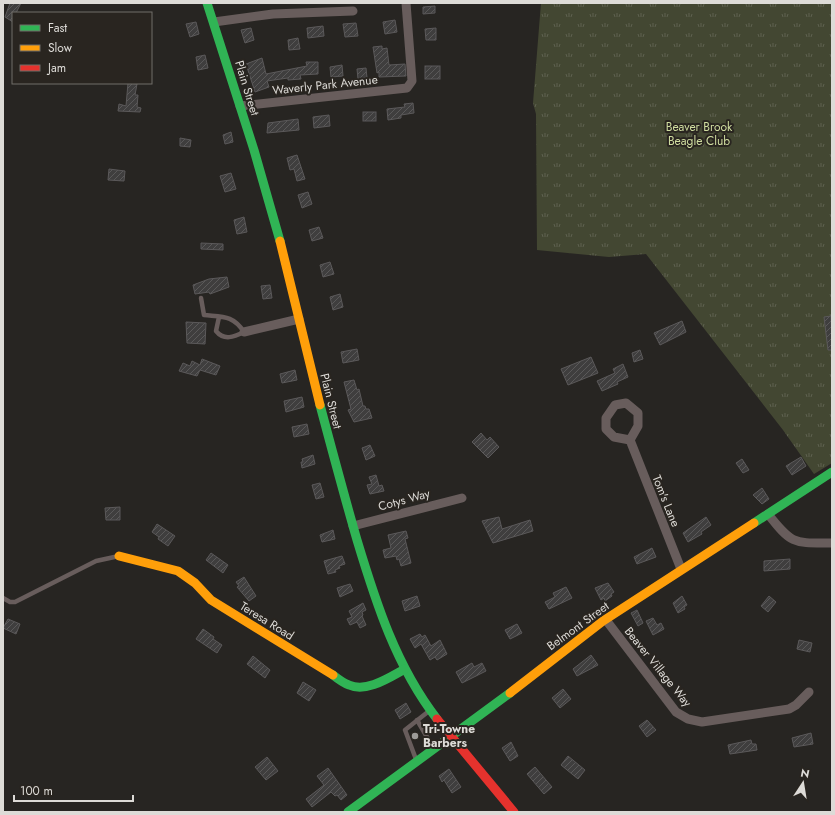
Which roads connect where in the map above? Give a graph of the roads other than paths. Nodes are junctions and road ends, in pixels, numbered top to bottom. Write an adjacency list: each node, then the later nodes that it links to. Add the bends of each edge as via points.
1 (207, 3): 4 (main road, Plain Street)
2 (406, 3): 5 (street, Waverly Park Avenue, via 412,81 407,88)
3 (353, 11): 4 (street, via 273,14)
4 (214, 22): 5 (main road, Plain Street)
5 (240, 106): 8 (main road, Plain Street, via 282,249)
6 (200, 298): 7 (lane, via 204,315)
7 (219, 317): 9 (lane, via 237,322); 9 (lane, via 216,331 219,335 233,338)
8 (299, 319): 9 (street); 14 (main road, Plain Street)
9 (244, 332)
10 (630, 440): 17 (street, Tom's Lane)
11 (832, 472): 13 (main road, Belmont Street)
12 (462, 498): 14 (street, Cotys Way)
13 (768, 514): 15 (street, via 780,530 794,541); 17 (main road, Belmont Street)
14 (353, 526): 20 (main road, Plain Street, via 376,602)
15 (832, 543)
16 (119, 556): 18 (lane, via 96,561 15,602); 20 (main road, Teresa Road, via 178,571 191,579 211,600 350,686 372,686)
17 (681, 569): 19 (main road, Belmont Street)
18 (3, 598)
19 (606, 620): 21 (street, Beaver Village Way, via 676,712 688,720 702,722 789,709 796,706); 24 (main road, Belmont Street)
20 (405, 669): 22 (main road, Plain Street)
21 (809, 692)
22 (430, 710): 23 (lane); 24 (main road, Plain Street)
23 (417, 720): 25 (lane); 26 (lane, via 405,730)
24 (450, 737): 25 (main road, Belmont Street); 28 (main road, Plain Street)
25 (434, 749): 26 (main road, Belmont Street)
26 (417, 762): 27 (main road, Belmont Street)
27 (348, 812)
28 (514, 812)

